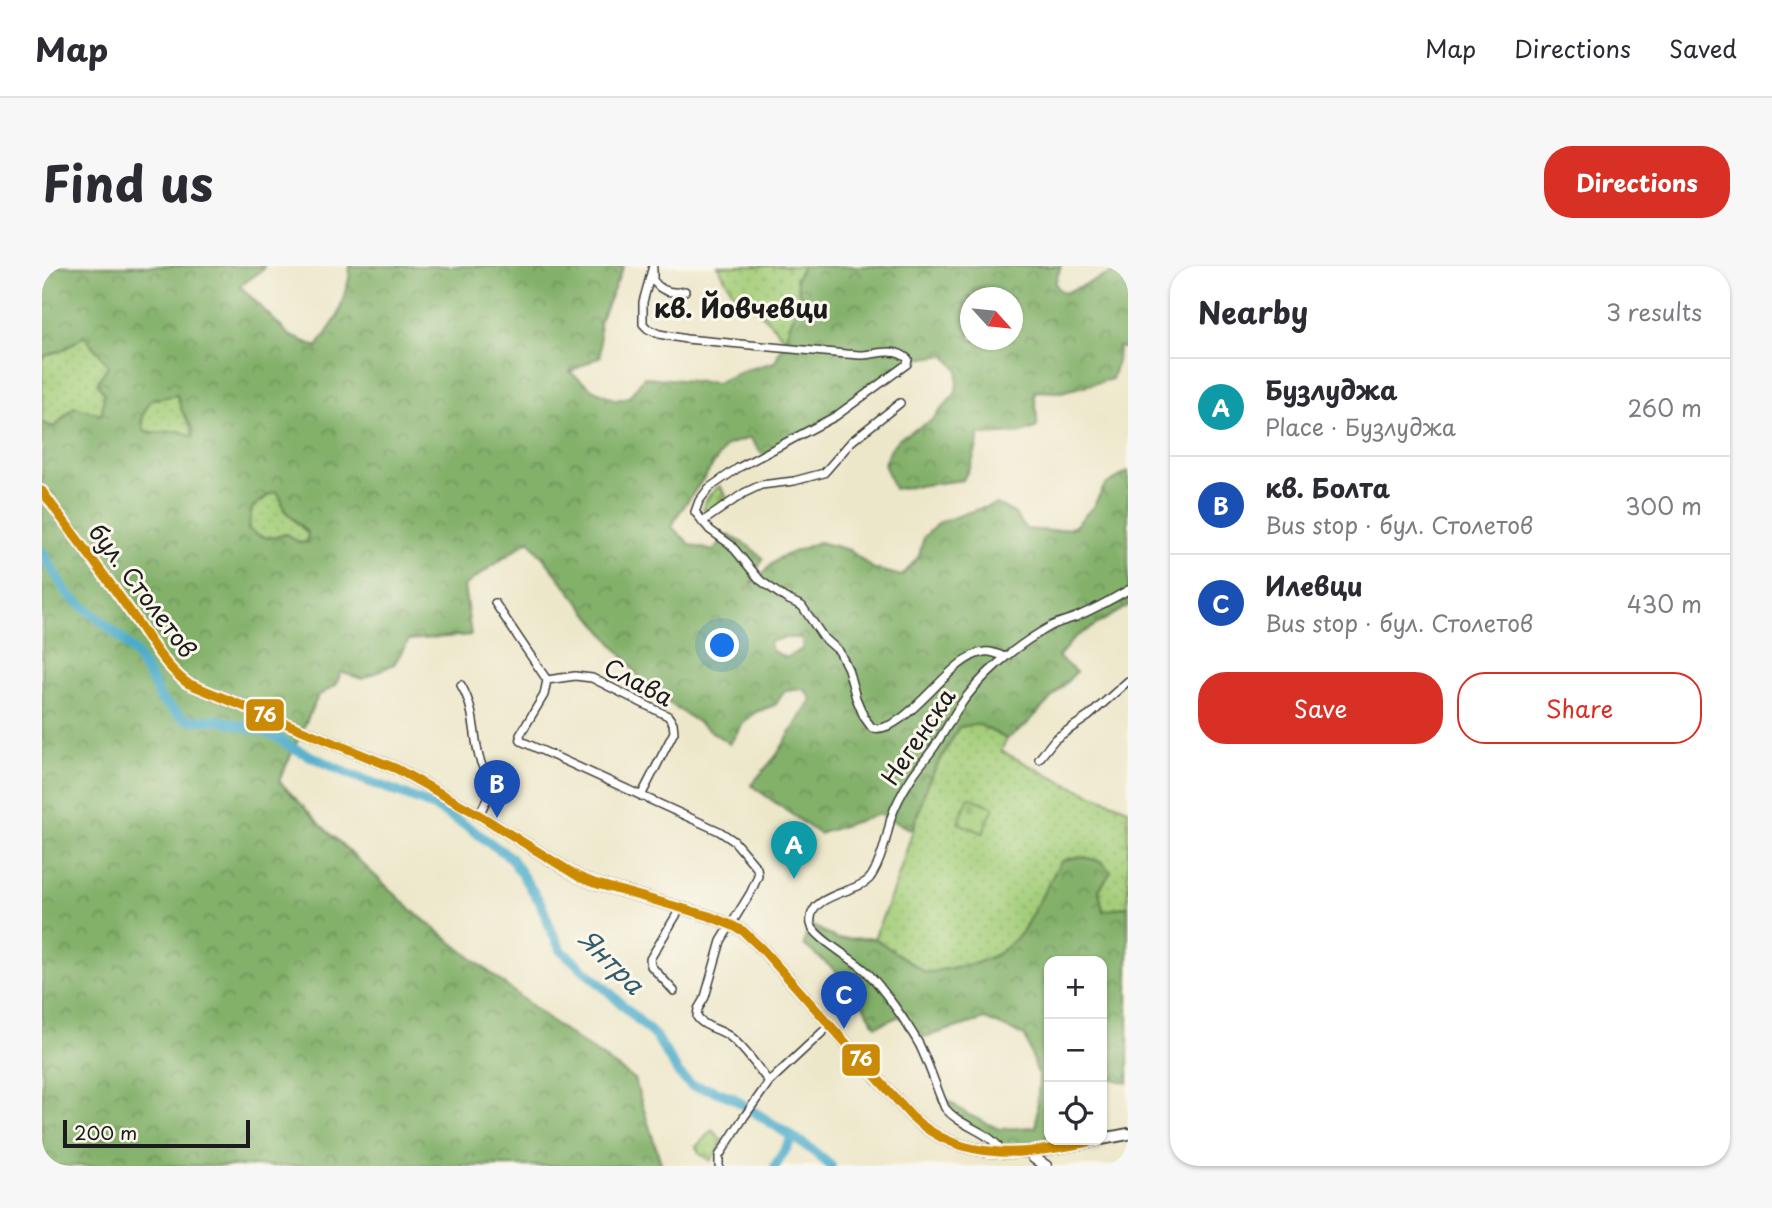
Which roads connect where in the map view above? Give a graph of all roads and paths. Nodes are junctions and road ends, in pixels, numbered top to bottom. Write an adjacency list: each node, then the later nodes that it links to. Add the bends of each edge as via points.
1 (653, 266): 2 (street, via 656,285 675,294); 5 (street, via 643,302 643,324 659,334 846,354 895,352 908,359 836,416 709,488 695,512)
2 (685, 291)
3 (900, 403): 5 (street, via 852,441 824,472 761,485)
4 (42, 491): 14 (main road, бул. Столетов, via 173,673 187,683 397,769)
5 (702, 522): 8 (street, via 731,545 760,580 802,606 839,651 872,728 890,725 904,715 974,655 984,652)
6 (1128, 590): 8 (street, Негенска, via 1054,624)
7 (495, 603): 9 (street)
8 (1005, 657): 24 (street, Негенска, via 958,708 909,781 871,877 822,903 811,924 819,937 866,970 884,994 918,1043 945,1108 993,1140)
9 (547, 680): 13 (street, via 521,741); 13 (street, Слава, via 592,678 668,716 674,732)
10 (1128, 681): 12 (street, via 1055,739)
11 (461, 685): 14 (street, via 475,721 480,761 492,789)
12 (1039, 758)
13 (640, 796): 16 (street, via 719,831 757,868 751,892)
14 (479, 815): 15 (main road, бул. Столетов, via 579,877)
15 (680, 909): 16 (main road, бул. Столетов); 17 (street, via 650,960)
16 (731, 925): 18 (main road, бул. Столетов, via 763,950); 19 (street, via 721,941 697,1017 735,1041)
17 (674, 990)
18 (830, 1025): 19 (street); 24 (main road, бул. Столетов, via 920,1125 962,1147)
19 (769, 1082): 25 (street, via 719,1156)
20 (1128, 1134): 21 (main road, бул. Столетов)
21 (1107, 1138)
22 (1064, 1145): 23 (main road, бул. Столетов)
23 (1029, 1151): 24 (main road, бул. Столетов); 26 (main road)
24 (1003, 1153)
25 (719, 1166)
26 (1046, 1166)

